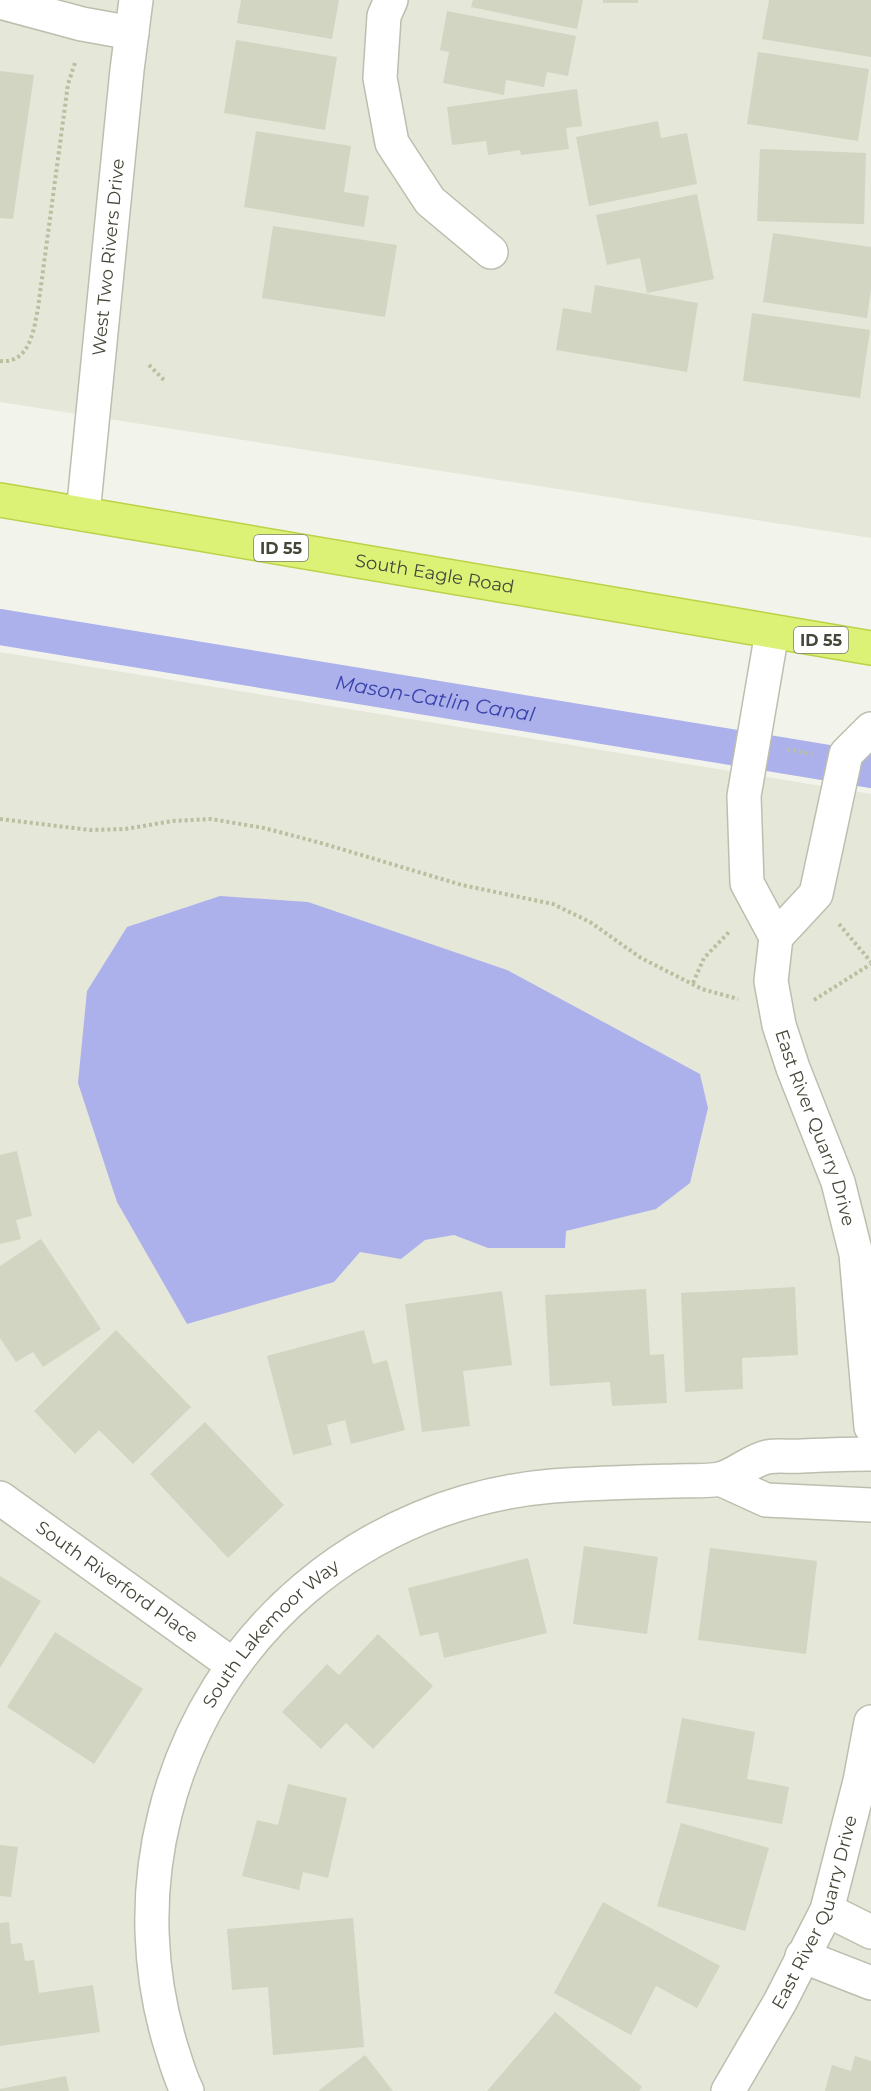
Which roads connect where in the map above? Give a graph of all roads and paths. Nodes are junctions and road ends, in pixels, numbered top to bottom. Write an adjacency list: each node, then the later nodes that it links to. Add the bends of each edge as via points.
1 (136, 0): 5 (street, West Two Rivers Drive)
2 (391, 0): 7 (street, via 384,16 380,78 392,142 430,201)
3 (0, 2): 4 (street)
4 (44, 7): 5 (street, via 82,24)
5 (132, 33): 12 (street, West Two Rivers Drive)
6 (75, 63): 8 (path, via 68,84 32,335 26,350 15,359)
7 (491, 252)
8 (0, 361)
9 (149, 365): 10 (path)
10 (165, 381)
11 (0, 500): 12 (highway, South Eagle Road / ID 55)
12 (83, 514): 13 (highway, South Eagle Road / ID 55)
13 (772, 632): 14 (highway, South Eagle Road / ID 55); 21 (street, via 744,796 747,883)
14 (871, 648)
15 (871, 729): 21 (street, via 846,754 816,894)
16 (779, 748): 17 (path)
17 (822, 756)
18 (0, 819): 23 (path, via 90,830 211,819 264,828 462,885 554,904 590,922 641,958)
19 (838, 924): 22 (path)
20 (729, 932): 23 (path, via 704,958)
21 (776, 937): 26 (street, East River Quarry Drive, via 771,981 779,1025 838,1182 856,1254)
22 (871, 963): 25 (path)
23 (693, 983): 24 (path)
24 (738, 999)
25 (814, 1000)
26 (871, 1427)
27 (871, 1454): 28 (street, South Lakemoor Way, via 766,1458)
28 (720, 1479): 30 (street, South Lakemoor Way, via 766,1500); 31 (street, South Lakemoor Way, via 552,1486 500,1493 449,1507 386,1533 328,1569 282,1608)
29 (0, 1498): 31 (street, South Riverford Place)
30 (871, 1505)
31 (233, 1665): 37 (street, South Lakemoor Way, via 192,1734 173,1782 157,1846 151,1913 154,1968 166,2030)
32 (871, 1722): 33 (street, East River Quarry Drive)
33 (827, 1910): 34 (street); 35 (street, East River Quarry Drive)
34 (871, 1932)
35 (802, 1956): 36 (street); 38 (street, East River Quarry Drive)
36 (871, 1983)
37 (187, 2091)
38 (728, 2091)

